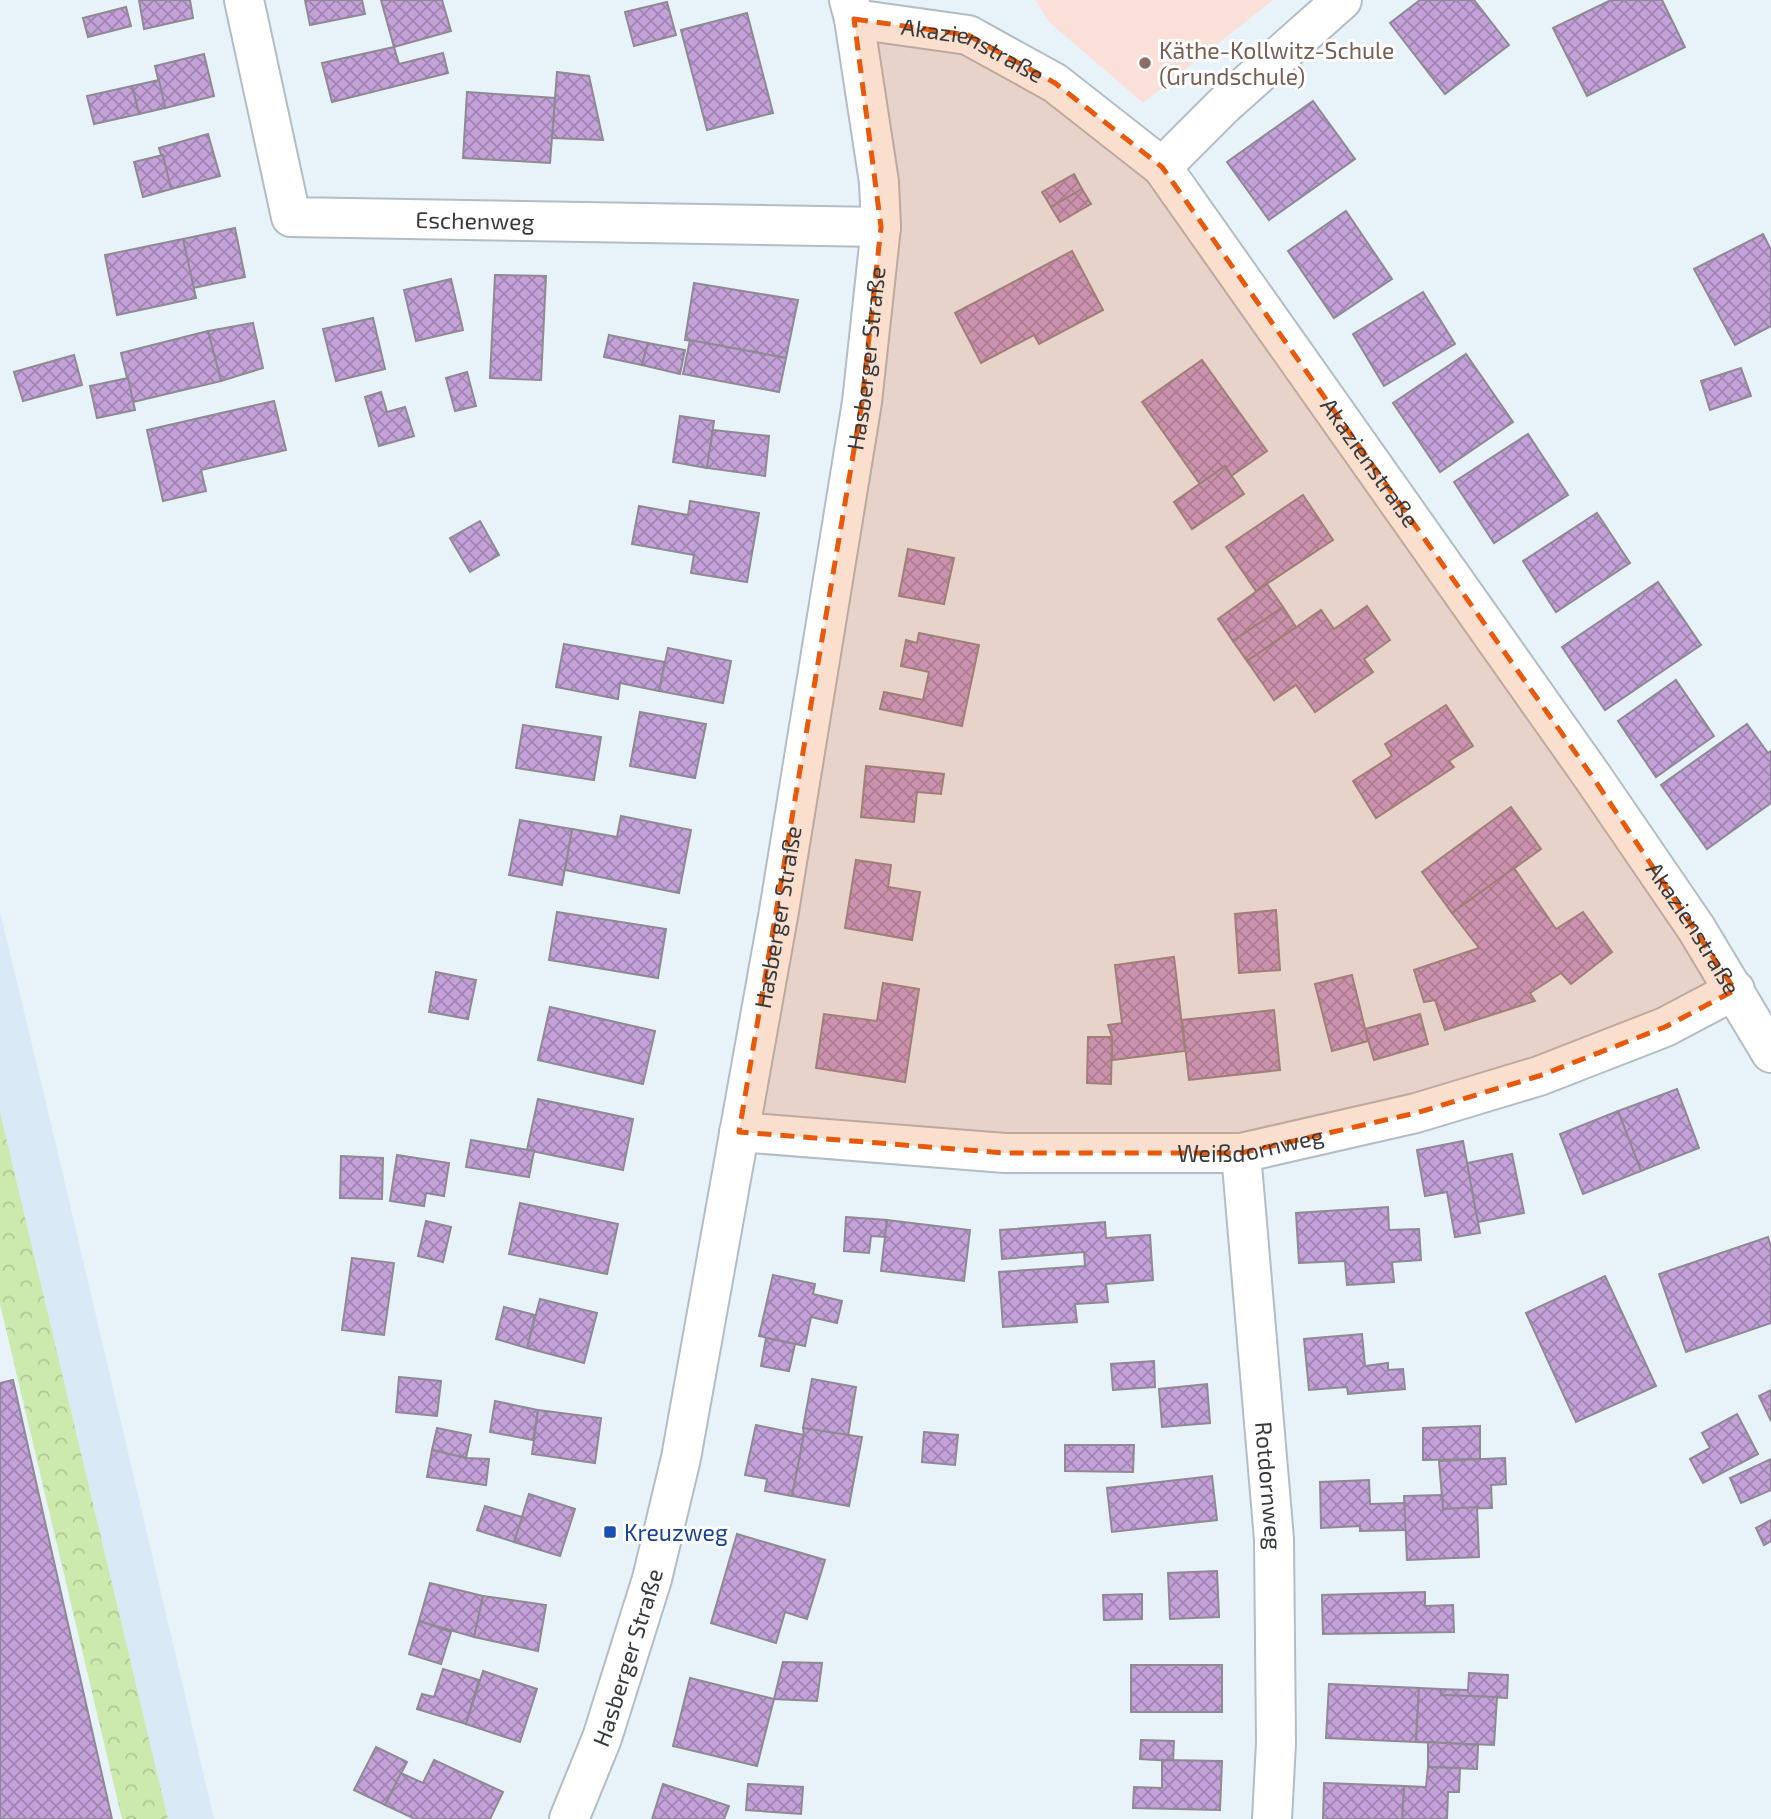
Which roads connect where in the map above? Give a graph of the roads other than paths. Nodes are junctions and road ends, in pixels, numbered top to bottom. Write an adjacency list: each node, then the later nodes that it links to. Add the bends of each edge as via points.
1 (244, 0): 5 (street, Eschenweg, via 291,218)
2 (1342, 0): 4 (street)
3 (851, 10): 4 (street, Akazienstraße, via 968,36 1055,83); 5 (street, Hasberger Straße, via 879,182)
4 (1162, 167): 6 (street, Akazienstraße, via 1592,776)
5 (881, 227): 8 (street, Hasberger Straße, via 860,415)
6 (1735, 990): 7 (street, Akazienstraße); 9 (street, Weißdornweg, via 1665,1027 1539,1076 1416,1113)
7 (1771, 1053)
8 (738, 1132): 9 (street, Weißdornweg, via 1005,1153); 10 (street, Hasberger Straße, via 681,1458 656,1566 602,1738)
9 (1241, 1153): 11 (street, Rotdornweg, via 1274,1539)
10 (569, 1819)
11 (1272, 1819)

